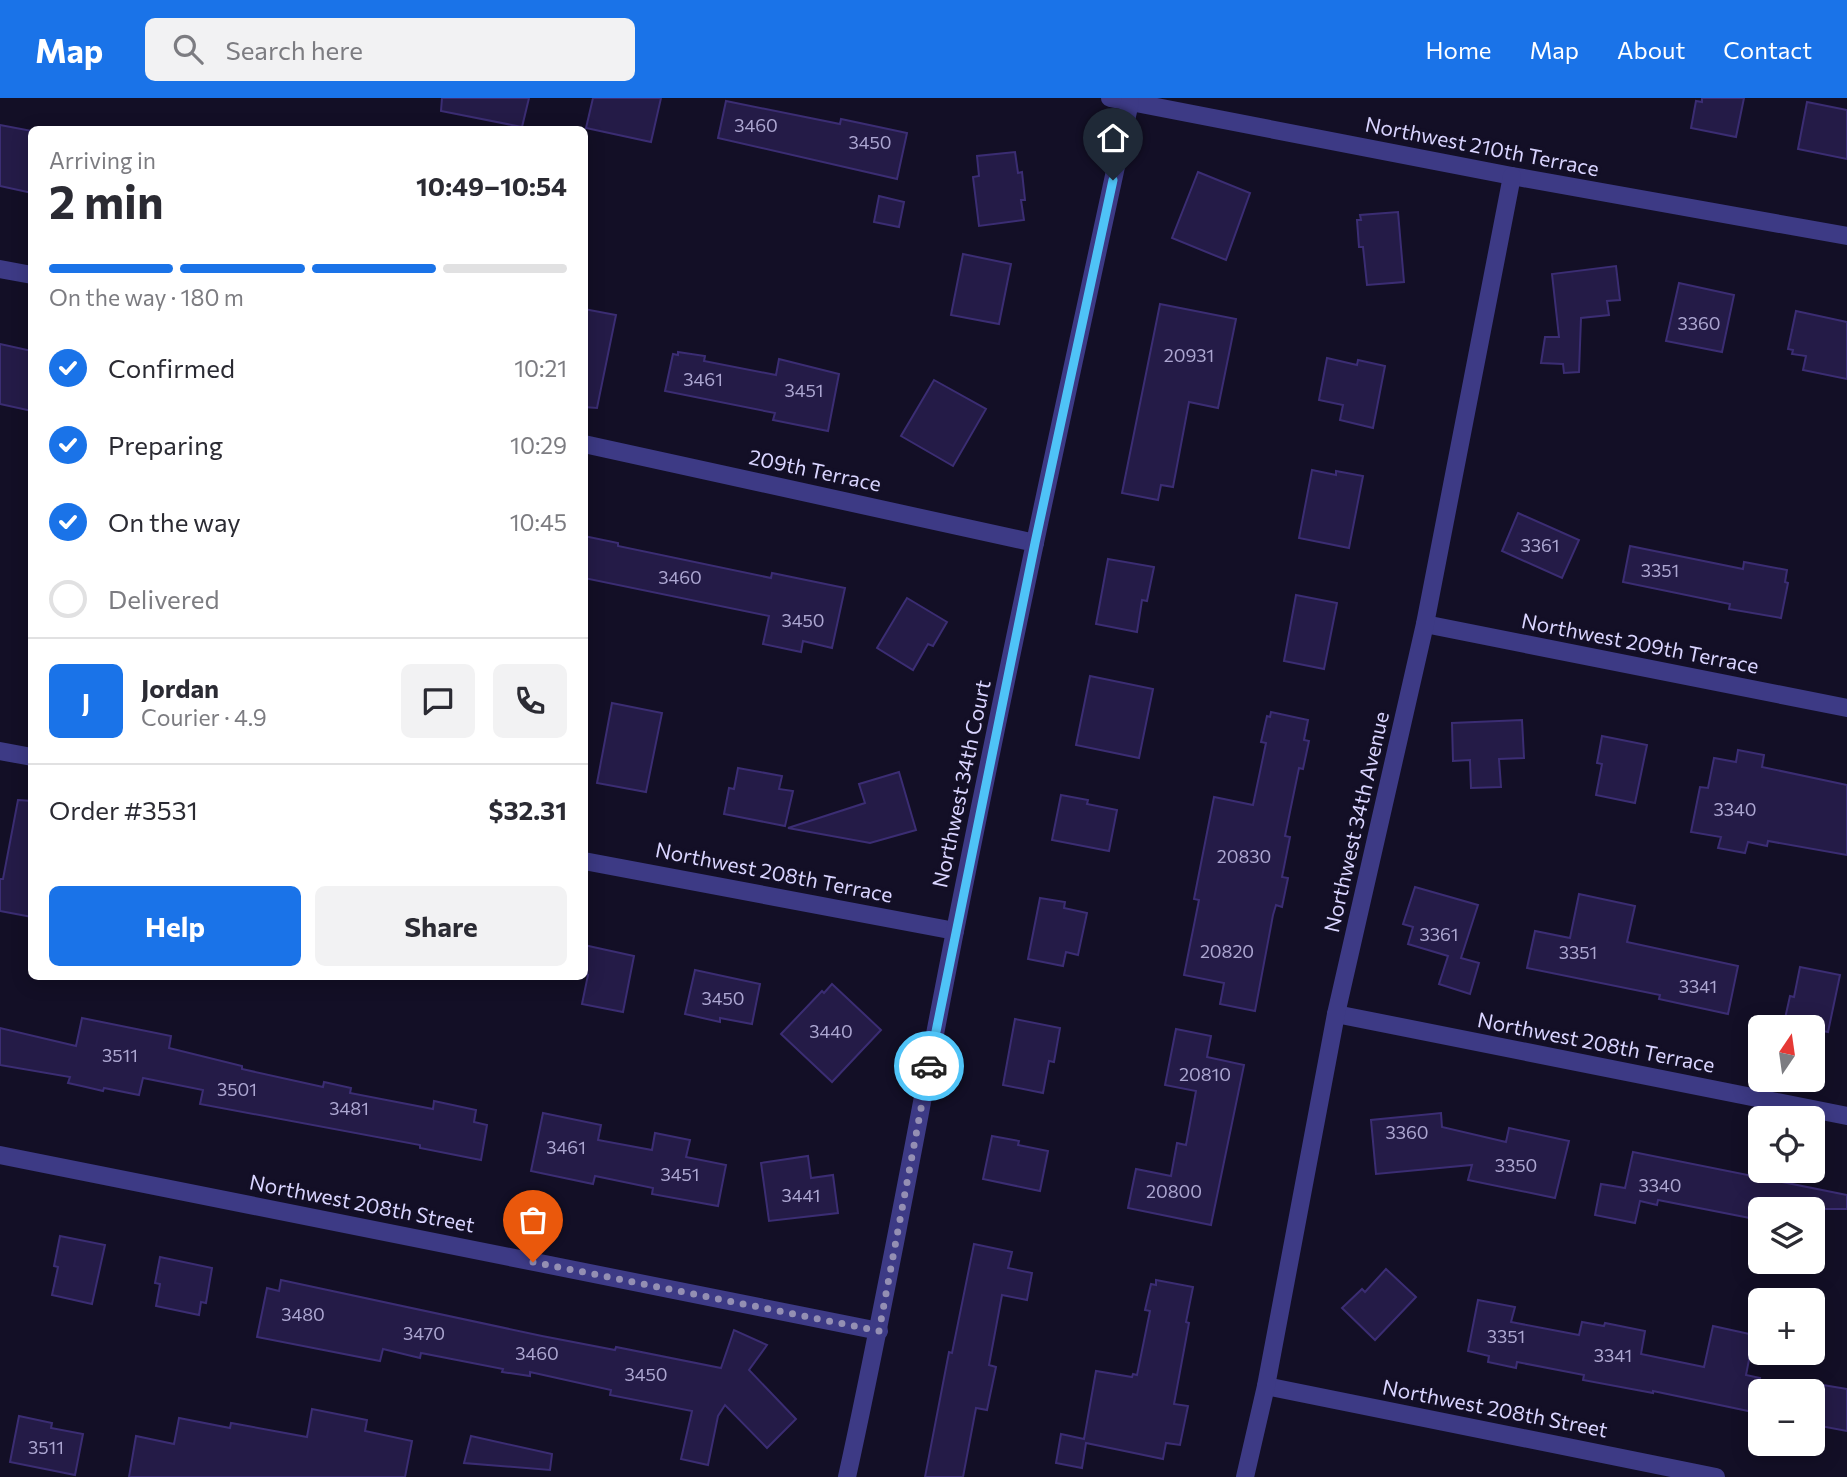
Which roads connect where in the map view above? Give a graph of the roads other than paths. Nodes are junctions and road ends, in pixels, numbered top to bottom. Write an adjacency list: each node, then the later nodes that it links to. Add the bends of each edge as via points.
1 (1110, 98): 2 (street, Northwest 210th Terrace)
2 (1130, 102): 3 (street, Northwest 210th Terrace); 8 (street, Northwest 34th Court)
3 (1512, 176): 4 (street, Northwest 210th Terrace); 9 (street, Northwest 34th Avenue)
4 (1847, 236)
5 (0, 269): 6 (street)
6 (28, 274)
7 (588, 445): 8 (street, 209th Terrace)
8 (1035, 543): 14 (street, Northwest 34th Court)
9 (1425, 624): 10 (street, Northwest 209th Terrace); 15 (street, Northwest 34th Avenue)
10 (1847, 708)
11 (0, 751): 12 (street)
12 (28, 756)
13 (588, 862): 14 (street, Northwest 208th Terrace)
14 (955, 931): 18 (street, Northwest 34th Court)
15 (1336, 1014): 16 (street, Northwest 208th Terrace); 19 (street, Northwest 34th Avenue)
16 (1847, 1116)
17 (0, 1154): 18 (street, Northwest 208th Street)
18 (879, 1331): 20 (street, Northwest 34th Court)
19 (1266, 1386): 21 (street, Northwest 34th Avenue); 22 (street, Northwest 208th Street)
20 (847, 1477)
21 (1245, 1477)
22 (1716, 1477)

